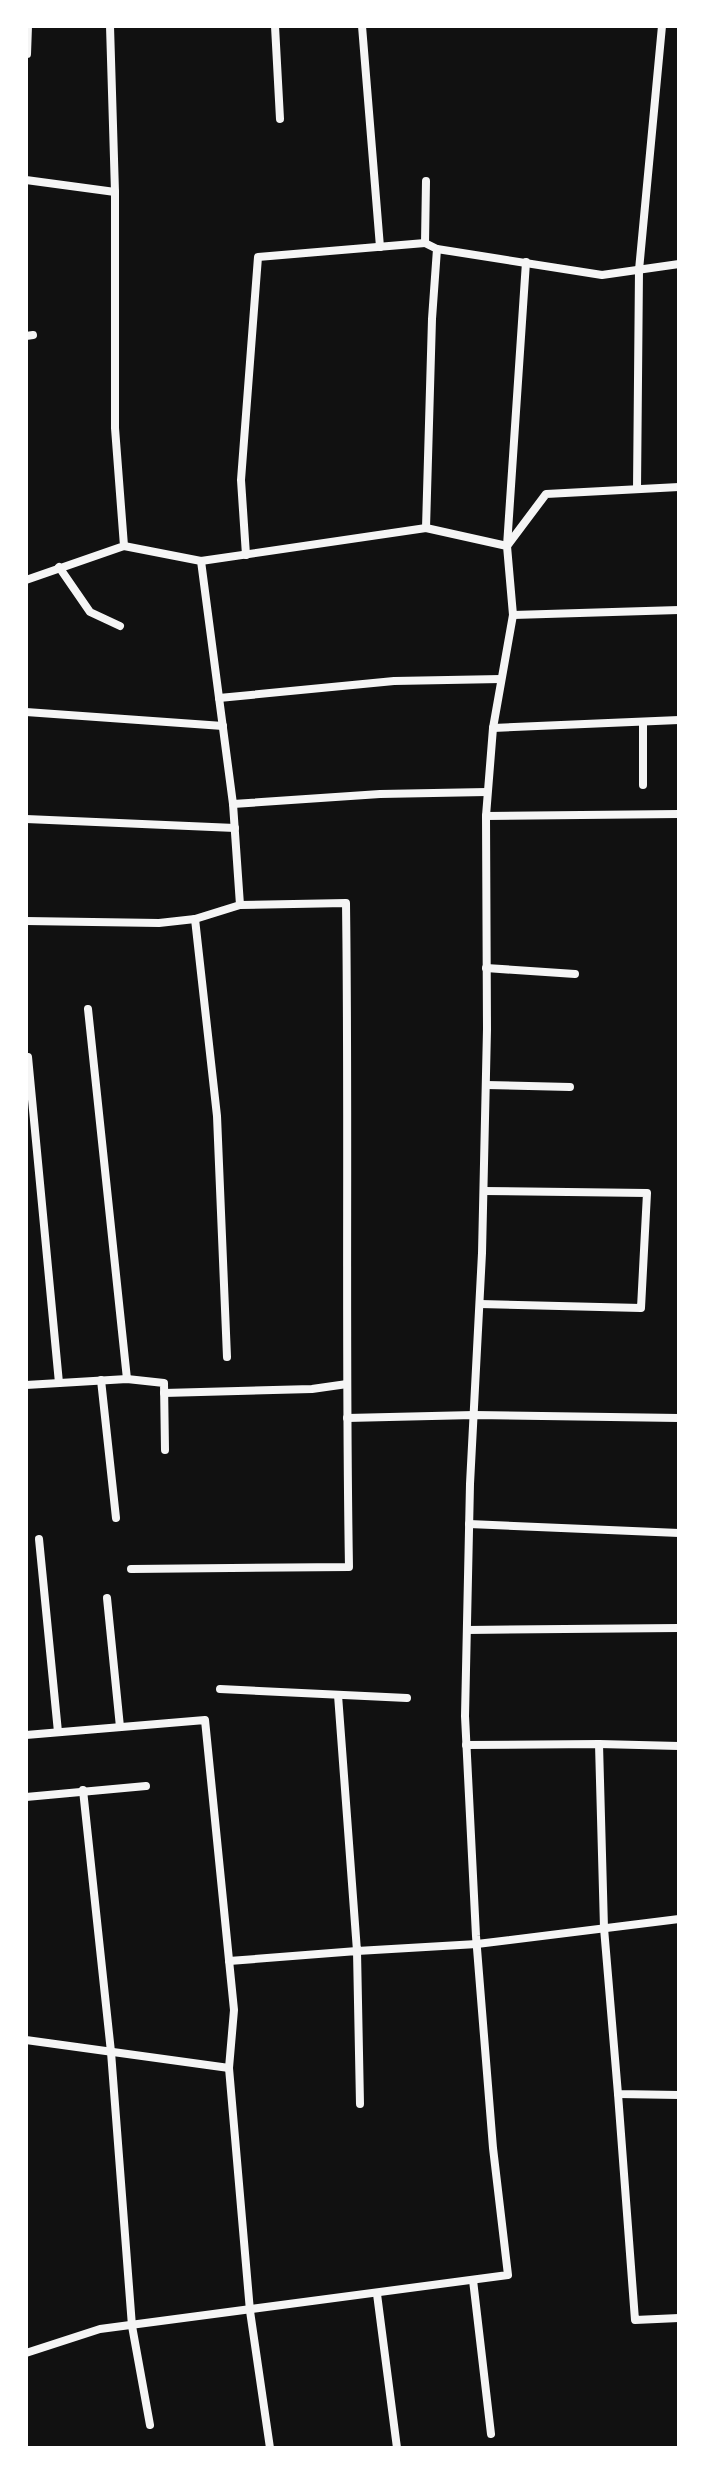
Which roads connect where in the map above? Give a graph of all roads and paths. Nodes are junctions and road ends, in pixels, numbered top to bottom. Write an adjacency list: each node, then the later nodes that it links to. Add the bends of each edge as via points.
1 (28, 26): 6 (street)
2 (110, 26): 10 (street)
3 (275, 26): 7 (street)
4 (362, 26): 12 (street)
5 (662, 26): 16 (street)
6 (27, 54)
7 (280, 119)
8 (26, 180): 10 (street)
9 (426, 181): 11 (street)
10 (115, 192): 20 (street, via 115,428)
11 (425, 243): 12 (street); 13 (street)
12 (380, 247): 22 (street, via 258,257 241,480)
13 (437, 249): 14 (street); 19 (street)
14 (526, 262): 16 (street, via 602,275); 21 (street)
15 (679, 264): 16 (street)
16 (639, 270): 18 (street)
17 (679, 487): 18 (street)
18 (637, 489): 21 (street, via 546,494)
19 (426, 528): 21 (street); 22 (street)
20 (124, 546): 23 (street); 24 (street)
21 (507, 546): 27 (street)
22 (246, 555): 23 (street)
23 (201, 561): 30 (street)
24 (59, 567): 25 (street); 28 (street, via 90,612)
25 (26, 580)
26 (679, 610): 27 (street)
27 (513, 615): 29 (street)
28 (120, 626)
29 (501, 679): 30 (street, via 394,681); 35 (street)
30 (219, 698): 34 (street)
31 (26, 712): 34 (street)
32 (679, 720): 33 (street)
33 (643, 722): 35 (street); 36 (street)
34 (223, 726): 38 (street)
35 (493, 728): 37 (street)
36 (643, 785)
37 (487, 792): 38 (street); 40 (street)
38 (233, 804): 42 (street)
39 (679, 814): 40 (street)
40 (486, 816): 46 (street)
41 (26, 819): 42 (street)
42 (235, 828): 43 (street)
43 (240, 905): 44 (street); 58 (street, via 346,903)
44 (195, 919): 45 (street); 54 (street, via 217,1116)
45 (26, 921)
46 (486, 968): 47 (street); 50 (street)
47 (575, 974)
48 (88, 1009): 55 (street)
49 (28, 1057): 57 (street)
50 (486, 1085): 51 (street); 52 (street)
51 (570, 1087)
52 (484, 1191): 53 (street); 53 (street, via 647,1193 641,1308)
53 (480, 1304): 61 (street)
54 (227, 1357)
55 (127, 1379): 56 (street); 60 (street, via 164,1383)
56 (101, 1380): 57 (street); 65 (street)
57 (59, 1383): 59 (street)
58 (347, 1384): 60 (street); 62 (street)
59 (26, 1385)
60 (164, 1393): 64 (street)
61 (474, 1415): 62 (street); 63 (street); 66 (street)
62 (347, 1418): 69 (street, via 349,1567)
63 (679, 1418)
64 (165, 1450)
65 (116, 1518)
66 (469, 1524): 67 (street); 72 (street)
67 (679, 1533)
68 (39, 1539): 77 (street)
69 (131, 1569)
70 (107, 1598): 76 (street)
71 (679, 1628): 72 (street)
72 (467, 1630): 80 (street)
73 (220, 1689): 74 (street)
74 (338, 1695): 75 (street); 88 (street)
75 (407, 1698)
76 (120, 1727): 77 (street); 89 (street, via 205,1720)
77 (58, 1732): 78 (street)
78 (26, 1735)
79 (599, 1744): 80 (street); 81 (street); 86 (street)
80 (466, 1745): 87 (street)
81 (679, 1746)
82 (146, 1786): 83 (street)
83 (83, 1790): 84 (street); 91 (street)
84 (26, 1797)
85 (679, 1919): 86 (street)
86 (604, 1928): 87 (street); 93 (street)
87 (477, 1944): 88 (street); 96 (street, via 508,2275)
88 (357, 1951): 89 (street); 95 (street)
89 (229, 1961): 92 (street, via 234,2010)
90 (26, 2040): 91 (street)
91 (111, 2052): 92 (street); 100 (street)
92 (229, 2068): 98 (street)
93 (618, 2094): 94 (street); 99 (street, via 635,2320)
94 (679, 2095)
95 (360, 2104)
96 (473, 2280): 97 (street); 103 (street)
97 (377, 2294): 98 (street); 105 (street)
98 (250, 2311): 100 (street); 104 (street)
99 (679, 2318)
100 (132, 2326): 101 (street, via 100,2329); 102 (street)
101 (26, 2353)
102 (150, 2425)
103 (491, 2434)
104 (270, 2448)
105 (397, 2448)

